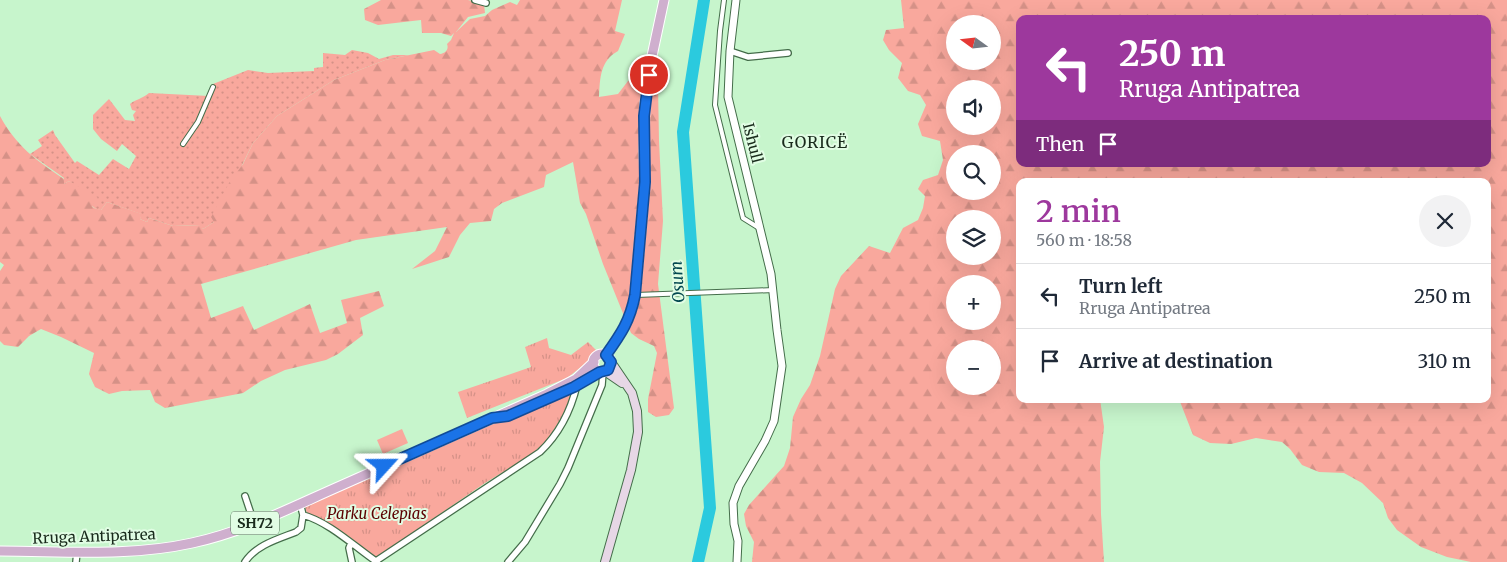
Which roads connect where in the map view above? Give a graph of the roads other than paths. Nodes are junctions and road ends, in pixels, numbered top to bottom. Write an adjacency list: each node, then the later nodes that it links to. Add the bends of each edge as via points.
1 (475, 0): 5 (street)
2 (664, 0): 12 (main road, Rruga Antipatrea / SH72, via 645,102 645,182)
3 (724, 0): 10 (street, via 716,105 743,218)
4 (736, 0): 6 (street, Ishull)
5 (486, 3)
6 (730, 51): 7 (street, via 748,57); 10 (street, Ishull, via 728,97)
7 (788, 53)
8 (213, 87): 9 (street, via 198,122)
9 (183, 144)
10 (761, 229): 11 (street, Ishull)
11 (774, 290): 12 (street); 32 (street, Ishull, via 782,358 781,377 770,432 739,486 733,503)
12 (635, 295): 13 (main road, Rruga Antipatrea / SH72, via 632,313)
13 (608, 358): 14 (main road, Rruga Antipatrea / SH72, via 597,356); 15 (main road, Rruga Antipatrea / SH72, via 610,368); 17 (main road)
14 (594, 362): 15 (main road, via 595,368); 18 (main road, Rruga Antipatrea / SH72, via 569,384)
15 (602, 372): 16 (main road, Rruga Antipatrea / SH72); 17 (main road); 30 (street, via 602,385 568,468 525,542)
16 (577, 385): 18 (main road, Rruga Antipatrea / SH72, via 508,416); 29 (street, via 571,406 552,439 540,452)
17 (628, 386): 31 (main road, via 637,411 638,432 631,470)
18 (492, 418): 20 (main road, Rruga Antipatrea / SH72)
19 (246, 496): 22 (street)
20 (300, 504): 21 (street); 22 (main road, Rruga Antipatrea / SH72)
21 (303, 515): 23 (street, via 322,523); 27 (street, via 301,528 261,547)
22 (254, 523): 25 (main road, Rruga Antipatrea / SH72, via 182,545)
23 (351, 543): 28 (street); 29 (street)
24 (0, 551): 25 (main road, Rruga Antipatrea / SH72)
25 (77, 552): 26 (street)
26 (76, 562)
27 (245, 562)
28 (352, 562)
29 (377, 562)
30 (508, 562)
31 (605, 562)
32 (737, 562)

